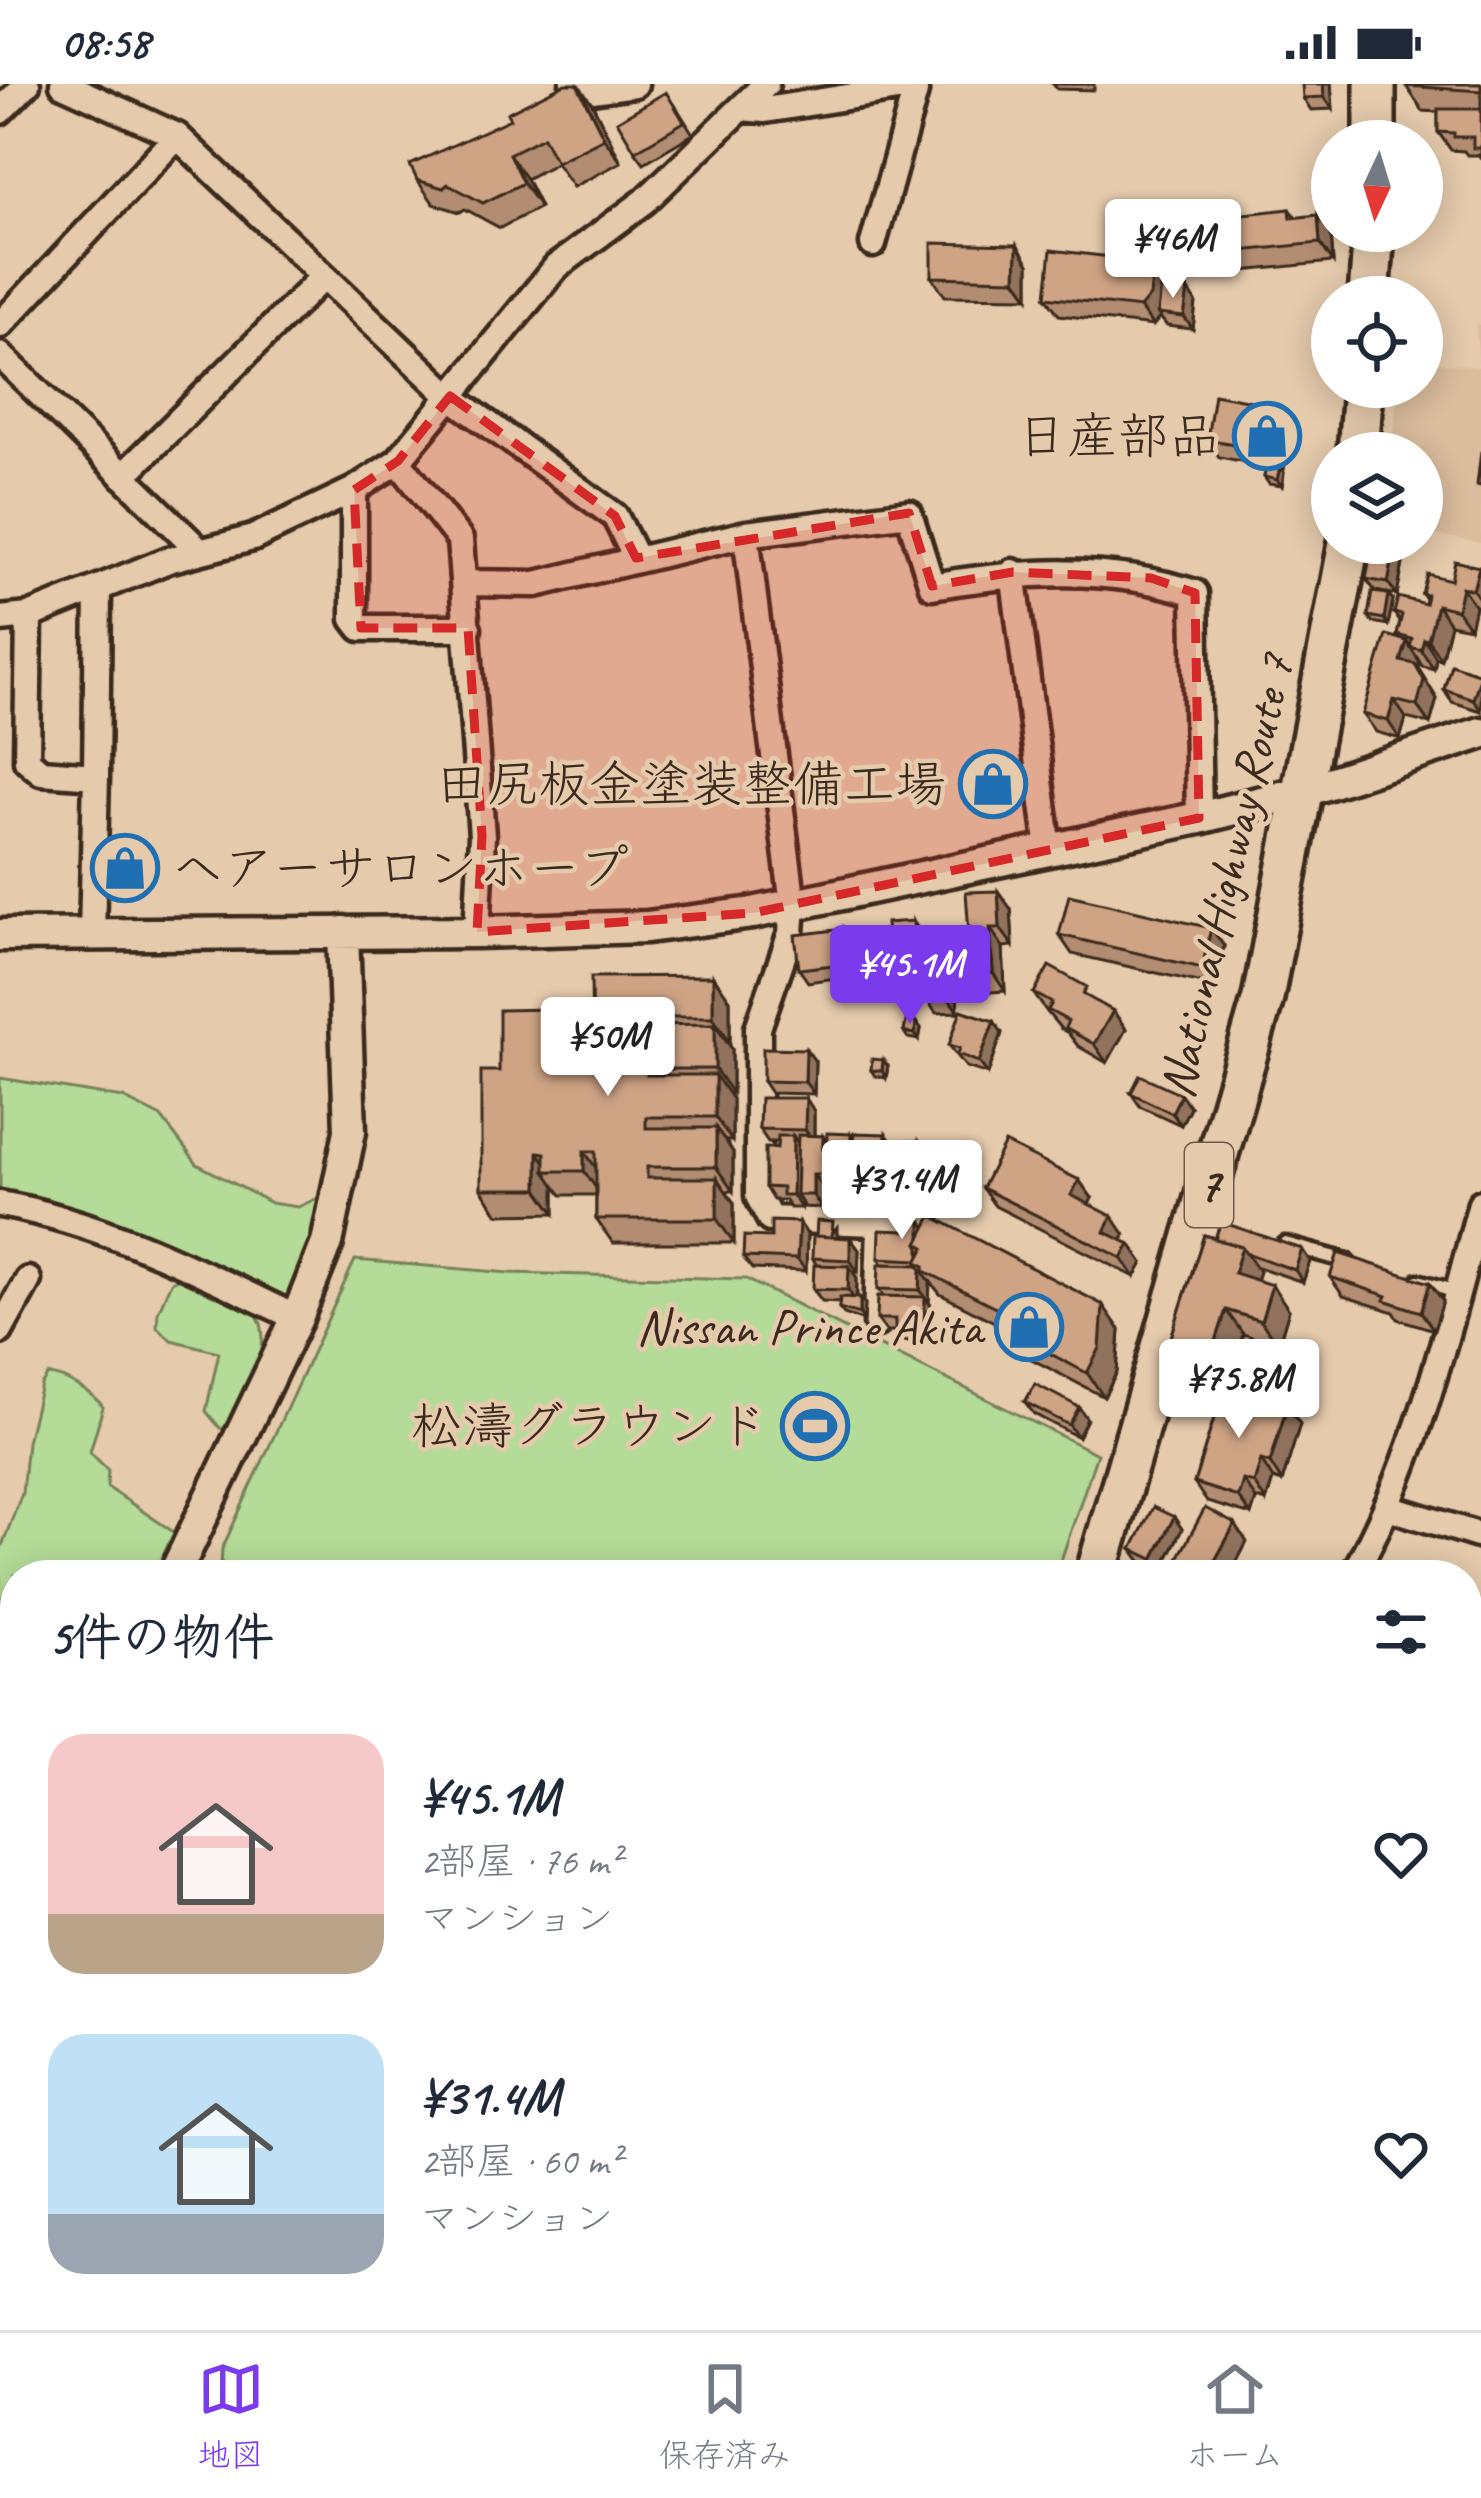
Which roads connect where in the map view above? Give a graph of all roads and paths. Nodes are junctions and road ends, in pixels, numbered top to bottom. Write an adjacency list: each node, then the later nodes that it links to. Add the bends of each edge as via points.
1 (27, 84): 8 (street)
2 (63, 84): 10 (street)
3 (573, 84): 4 (street, via 585,92)
4 (635, 84)
5 (766, 84): 7 (street)
6 (1375, 84): 9 (highway)
7 (742, 108): 11 (street, via 915,92); 15 (street, via 645,201 556,267)
8 (0, 111)
9 (1375, 120)
10 (177, 136): 12 (street); 13 (street)
11 (873, 244)
12 (323, 277): 15 (street); 17 (street)
13 (0, 326)
14 (0, 355): 17 (street)
15 (450, 396): 16 (street); 21 (street, via 615,516)
16 (398, 461): 18 (street); 24 (street, via 460,539)
17 (123, 476): 20 (street)
18 (354, 490): 20 (street, via 253,538); 28 (street, via 354,619 361,628)
19 (746, 534): 21 (street); 23 (street, via 909,513 932,586); 34 (street)
20 (199, 550): 25 (street)
21 (636, 558): 24 (street, via 536,584)
22 (1345, 564): 31 (highway, National Highway Route 7 / 7)
23 (1012, 572): 32 (street, via 1151,578 1195,593); 33 (street)
24 (464, 583): 28 (street)
25 (98, 589): 26 (street); 30 (street)
26 (29, 616): 27 (street); 30 (street, via 27,760 41,772)
27 (0, 619)
28 (468, 628): 36 (street, via 482,836)
29 (1481, 733): 31 (street)
30 (96, 776): 37 (street)
31 (1305, 791): 32 (street); 54 (highway, National Highway Route 7 / 7, via 1209,1218)
32 (1199, 818): 33 (street)
33 (1049, 850): 34 (street)
34 (793, 905): 36 (street, via 647,927); 41 (street, via 758,1028 758,1196 770,1220)
35 (343, 932): 36 (street); 37 (street); 48 (street, via 350,1131 328,1243)
36 (477, 932)
37 (92, 934): 38 (street)
38 (0, 935)
39 (1481, 1202): 47 (street)
40 (0, 1204): 48 (street, via 110,1232)
41 (880, 1223): 42 (street); 49 (street)
42 (927, 1225)
43 (1279, 1242): 44 (lane)
44 (1368, 1267)
45 (28, 1280): 50 (street)
46 (1413, 1280): 47 (lane)
47 (1469, 1295): 51 (street)
48 (297, 1318): 53 (street)
49 (877, 1323)
50 (0, 1331)
51 (1388, 1507): 52 (street); 55 (street)
52 (1481, 1536)
53 (181, 1560)
54 (1101, 1560)
55 (1361, 1560)

